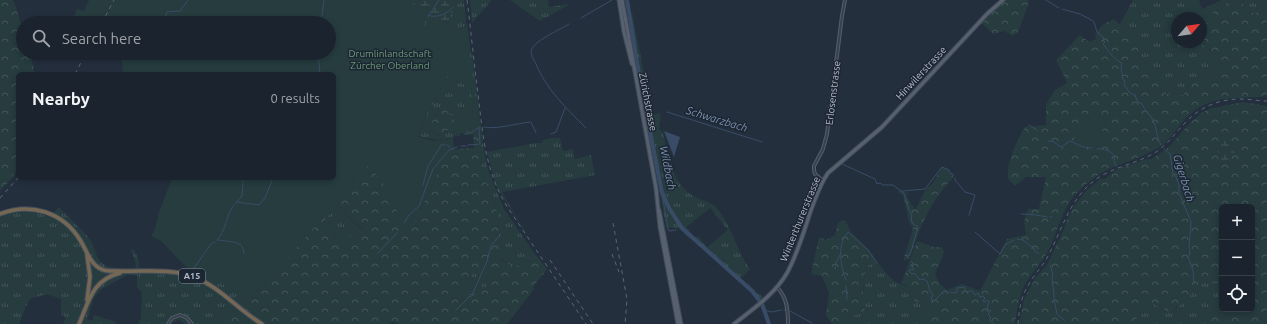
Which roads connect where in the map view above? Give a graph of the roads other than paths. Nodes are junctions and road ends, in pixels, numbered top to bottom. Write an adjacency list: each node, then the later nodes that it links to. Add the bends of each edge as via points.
1 (621, 0): 15 (main road, Zürichstrasse, via 626,42 634,69 659,208 660,227)
2 (845, 0): 5 (street, Erlosenstrasse, via 827,134 814,166 815,174)
3 (1003, 0): 4 (main road, Hinwilerstrasse, via 882,127)
4 (849, 155): 5 (main road, Winterthurerstrasse, via 832,168)
5 (822, 180): 9 (main road, Winterthurerstrasse, via 793,260)
6 (0, 214): 7 (highway, A15, via 25,209 47,213 60,219 75,232)
7 (82, 244): 8 (highway, A15, via 93,262 102,269); 10 (highway, A15, via 90,273)
8 (127, 272): 10 (highway, A15, via 108,277 95,287); 14 (highway, A15, via 166,271 188,275 215,287)
9 (777, 287): 16 (main road, Winterthurerstrasse); 17 (street, via 785,298)
10 (86, 305): 11 (highway, A15)
11 (79, 324)
12 (168, 324): 13 (street, via 172,318 183,315)
13 (192, 324)
14 (262, 324)
15 (680, 324)
16 (734, 324)
17 (788, 324)

